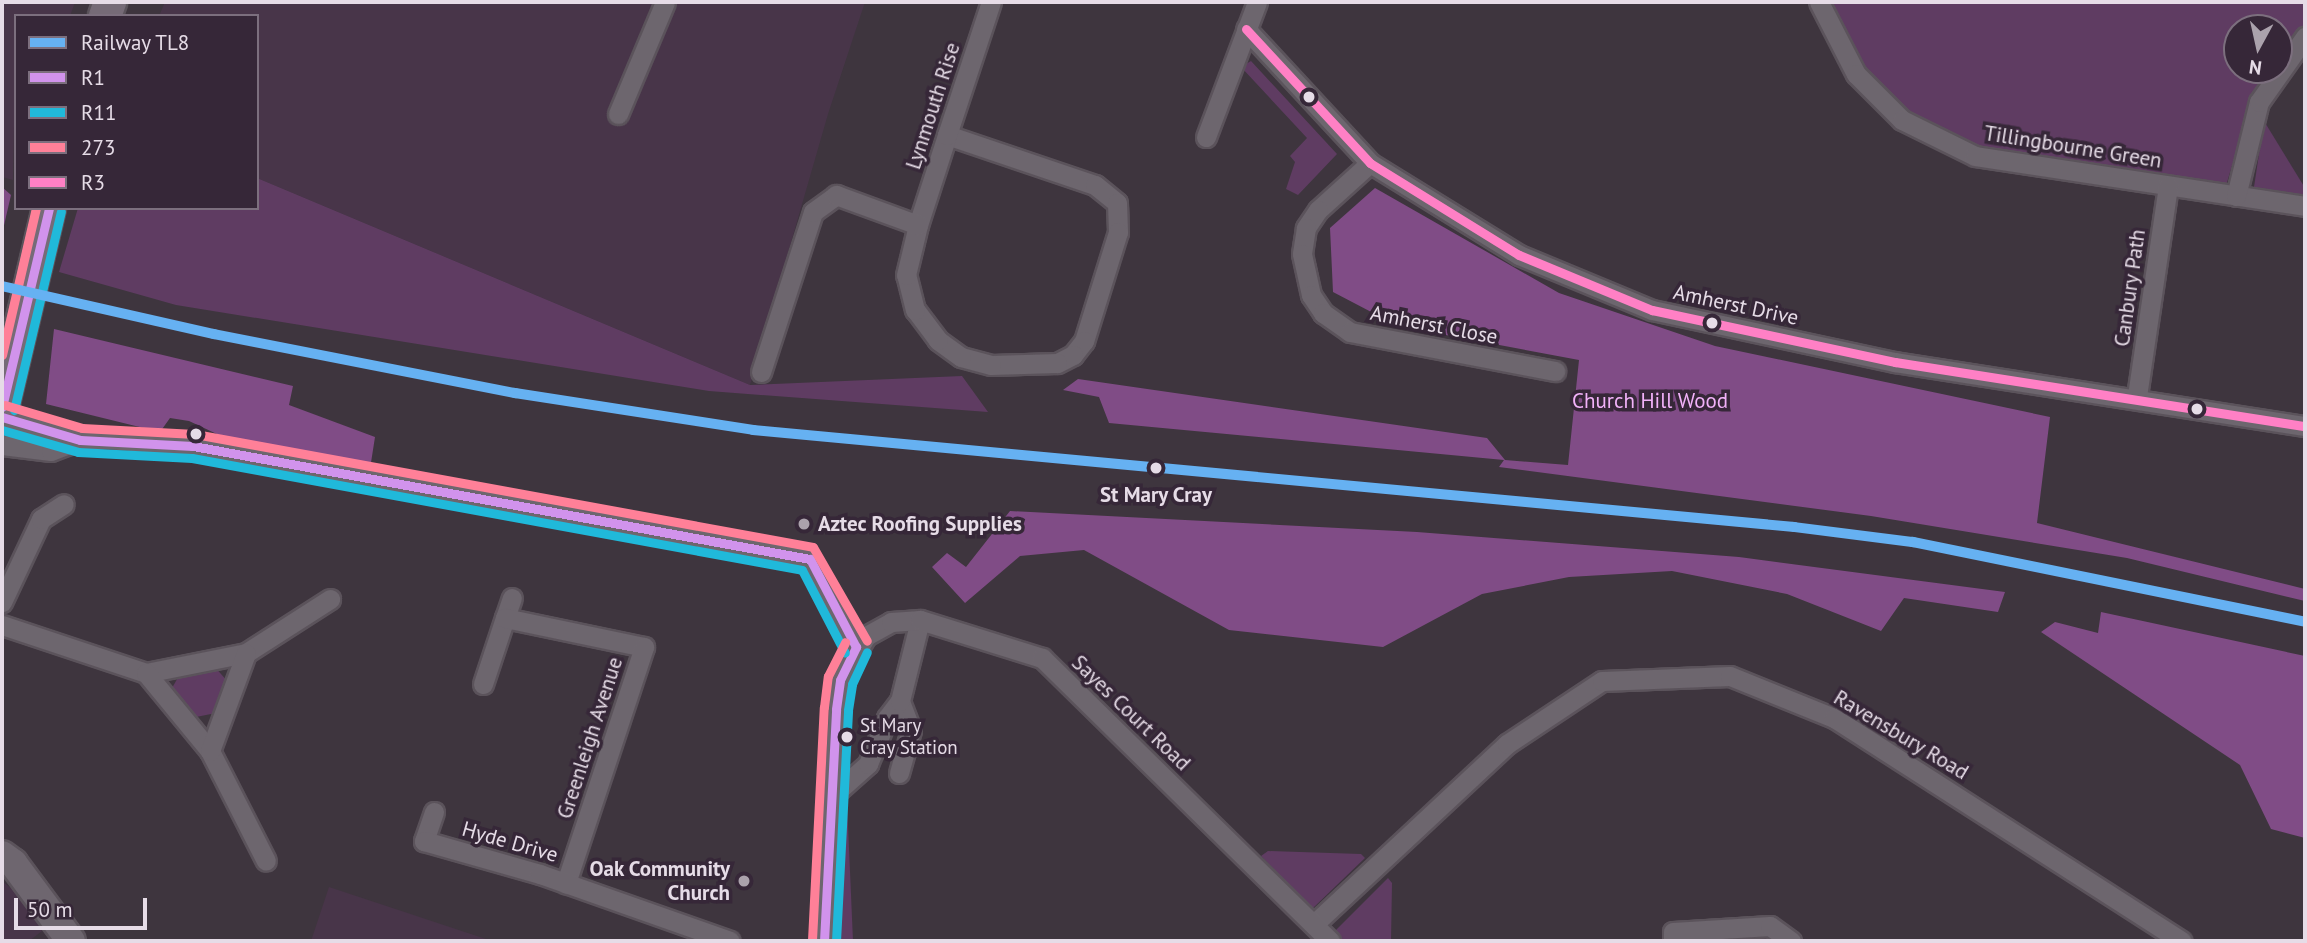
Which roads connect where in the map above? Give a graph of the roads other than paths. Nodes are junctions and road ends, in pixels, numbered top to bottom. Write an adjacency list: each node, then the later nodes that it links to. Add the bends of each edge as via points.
1 (665, 2): 7 (street)
2 (990, 2): 8 (street, Lynmouth Rise)
3 (1256, 2): 5 (street)
4 (1819, 2): 11 (street, Tillingbourne Green, via 1856,74 1902,120 1975,156)
5 (1246, 29): 9 (street); 10 (street, Amherst Drive)
6 (2305, 37): 12 (street, via 2259,102)
7 (618, 114)
8 (947, 135): 15 (street, Lynmouth Rise); 15 (street, via 1095,185 1116,203 1118,232 1084,341 1073,355 1057,363 991,365 961,358 938,340 915,310 906,275)
9 (1206, 137)
10 (1370, 163): 17 (street, Amherst Close, via 1318,210 1306,228 1302,254 1311,295 1323,313 1350,332); 18 (street, Amherst Drive, via 1519,256 1652,310 1895,362)
11 (2168, 186): 12 (street, Tillingbourne Green); 18 (street, Canbury Path)
12 (2236, 196): 13 (street, Tillingbourne Green)
13 (2305, 206)
14 (49, 210): 19 (main road)
15 (918, 225): 16 (street, via 836,195 813,212)
16 (761, 372)
17 (1555, 372)
18 (2137, 396): 21 (street, Amherst Drive)
19 (2, 407)
20 (2, 417): 22 (street)
21 (2305, 426)
22 (80, 440): 23 (street, via 51,451); 31 (street, via 193,446 810,559)
23 (2, 445)
24 (64, 504): 27 (street, via 41,519)
25 (512, 598): 28 (street)
26 (330, 599): 32 (street)
27 (2, 602)
28 (505, 618): 34 (street); 42 (street, Greenleigh Avenue, via 644,647)
29 (920, 620): 31 (street, Sayes Court Road, via 879,627); 35 (street); 43 (street, Sayes Court Road, via 1042,658)
30 (2, 625): 33 (street)
31 (856, 647): 38 (street, via 840,680)
32 (246, 653): 33 (street); 36 (street)
33 (146, 673): 36 (street)
34 (483, 684)
35 (901, 701): 37 (street, via 911,730); 38 (street, via 887,718 868,764)
36 (211, 751): 41 (street)
37 (898, 773)
38 (831, 797): 46 (street)
39 (434, 812): 42 (street, Hyde Drive, via 425,841)
40 (2, 855): 44 (street, via 13,863)
41 (267, 861)
42 (566, 883): 45 (street, Hyde Drive)
43 (1314, 924): 47 (street, Sayes Court Road); 50 (street, Ravensbury Road, via 1507,744 1602,681 1730,676 1834,718)
44 (71, 941)
45 (730, 941)
46 (824, 941)
47 (1330, 941)
48 (1674, 941): 49 (street, via 1673,932 1770,926)
49 (1791, 941)
50 (2182, 941)

